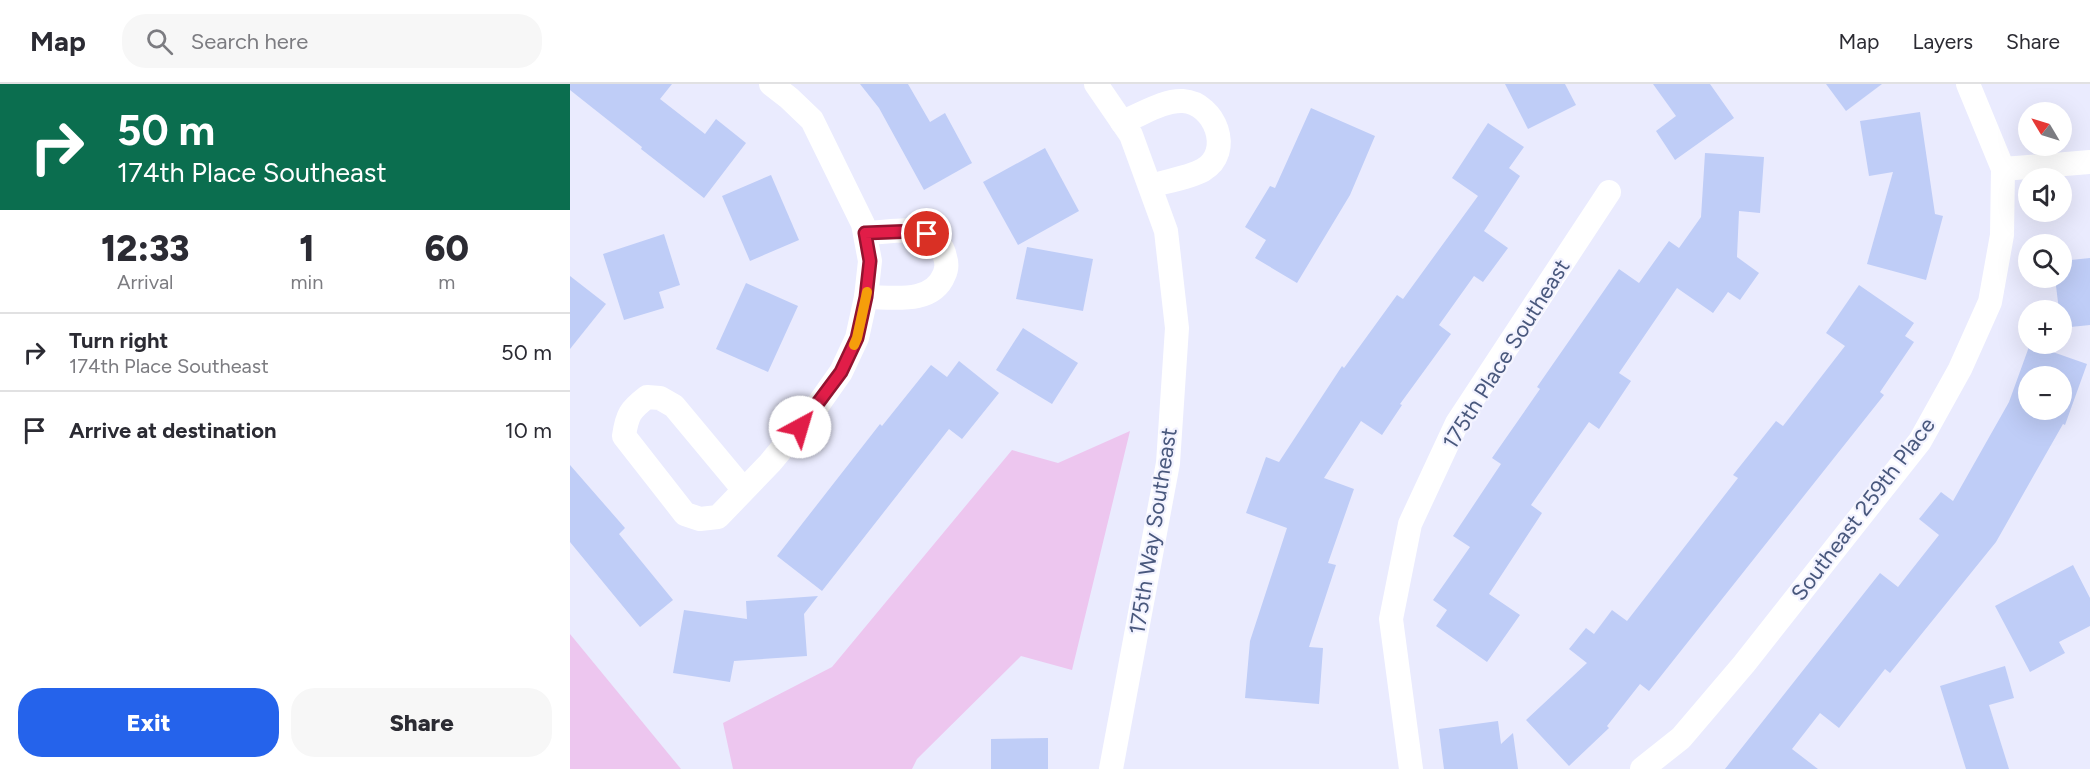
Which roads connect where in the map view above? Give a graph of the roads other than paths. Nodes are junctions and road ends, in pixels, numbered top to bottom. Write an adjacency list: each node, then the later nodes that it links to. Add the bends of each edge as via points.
1 (771, 84): 9 (street, via 812,120)
2 (1096, 84): 4 (street, 175th Way Southeast)
3 (1968, 84): 6 (street)
4 (1122, 122): 7 (street, 175th Way Southeast, via 1131,135); 7 (street, via 1174,101 1186,101 1208,112 1215,122 1218,148 1204,170)
5 (2090, 162): 6 (street)
6 (2003, 169): 14 (street, Southeast 259th Place, via 2002,235 1990,302 1960,369 1920,441 1744,664 1681,738)
7 (1150, 186): 12 (street, 175th Way Southeast, via 1166,231 1178,328 1168,463)
8 (1609, 192): 13 (street, 175th Place Southeast, via 1457,423 1410,524 1391,619)
9 (865, 233): 10 (street, via 870,261); 10 (street, via 927,234 943,249 946,260 942,281 925,295)
10 (866, 297): 11 (street, via 857,338 841,372 815,409)
11 (744, 490): 11 (street, via 718,517 700,519 685,514 624,436 633,408 647,397 660,398 674,406)
12 (1111, 769)
13 (1411, 769)
14 (1642, 769)

